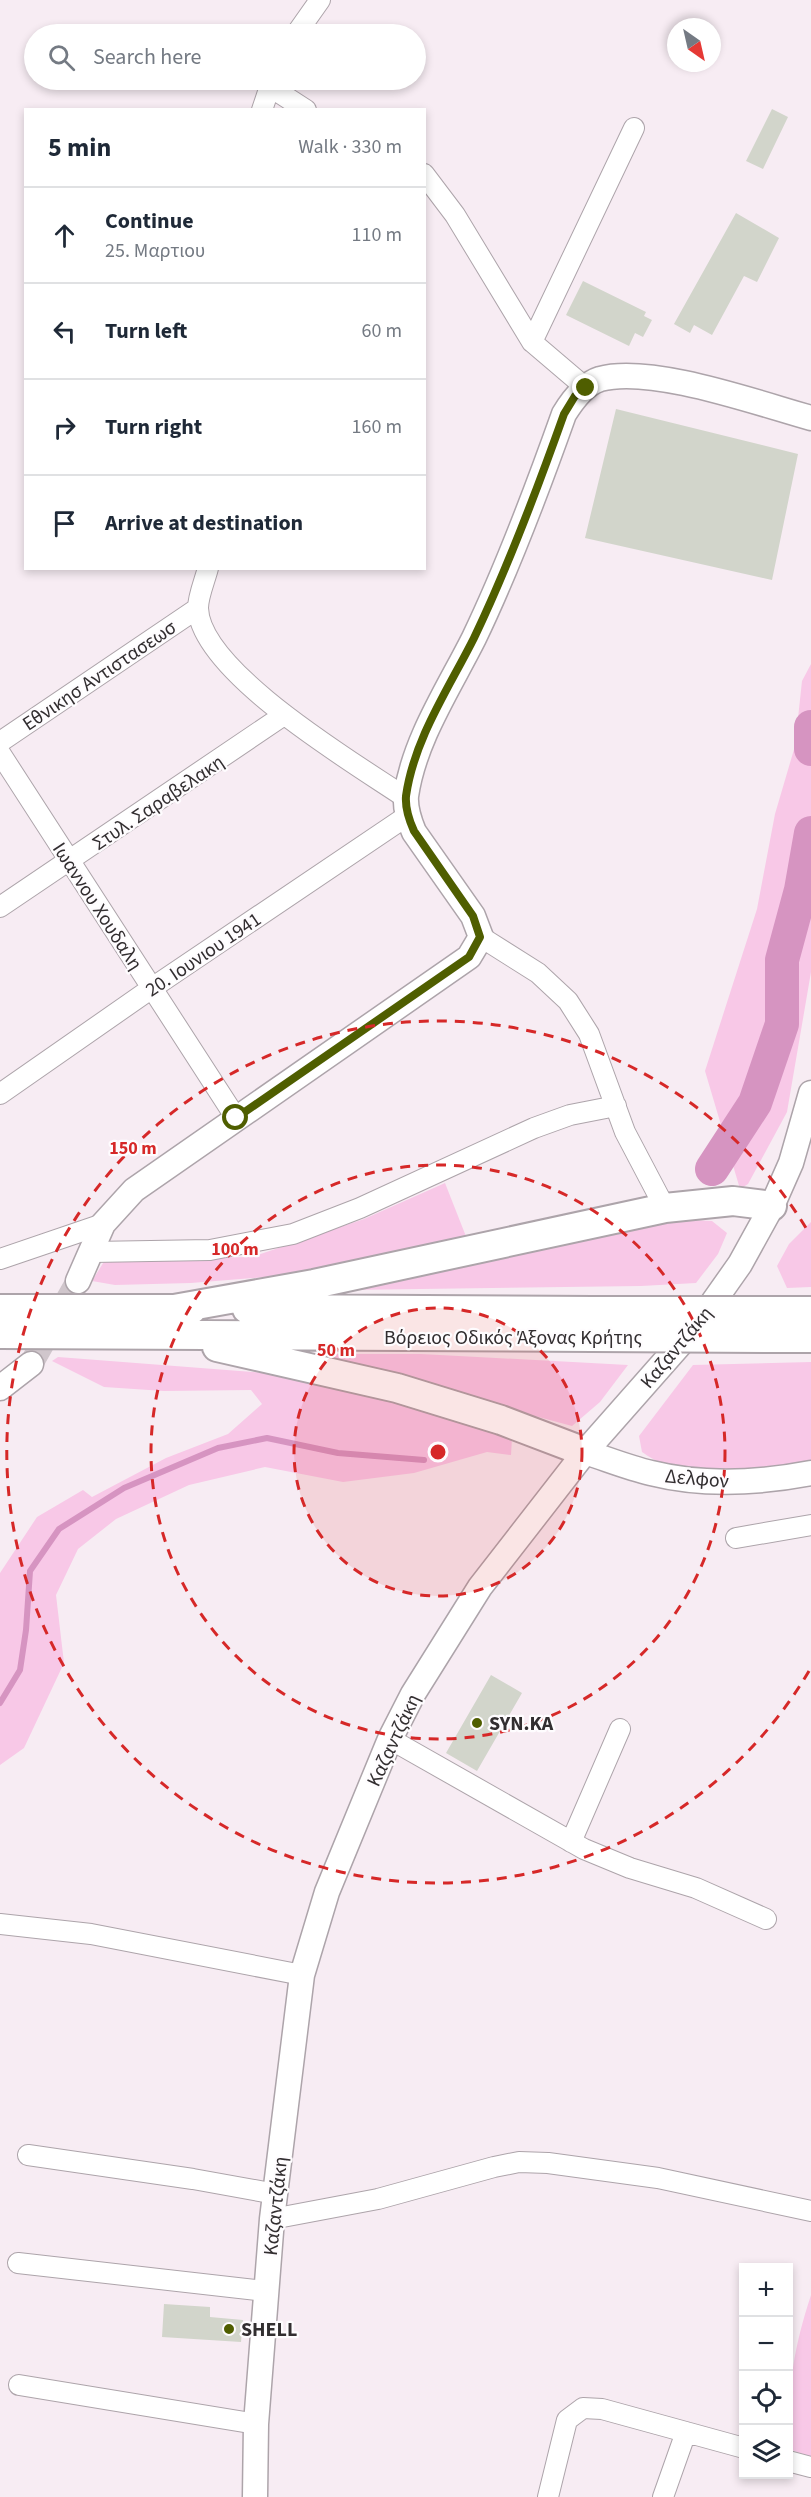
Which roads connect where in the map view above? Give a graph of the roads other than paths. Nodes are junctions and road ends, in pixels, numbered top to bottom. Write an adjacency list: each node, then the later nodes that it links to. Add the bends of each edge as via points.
1 (320, 0): 2 (street)
2 (303, 24)
3 (268, 90): 5 (street)
4 (281, 90): 6 (street)
5 (263, 108)
6 (304, 108)
7 (633, 128): 9 (street)
8 (426, 177): 9 (street, via 455,216)
9 (532, 342): 10 (street)
10 (586, 388): 11 (main road, via 597,380 627,375 656,377); 17 (main road, via 575,396 564,414 517,545 433,716)
11 (811, 418)
12 (208, 570): 13 (street)
13 (198, 608): 14 (street, via 206,637 240,677); 15 (street, Εθνικησ Αντιστασεωσ)
14 (284, 715): 17 (street); 18 (street, Στυλ. Σαραβελακη)
15 (0, 742)
16 (0, 753): 18 (street, Ιωαννου Χουδαλη)
17 (407, 807): 20 (main road, via 414,831 473,916); 21 (street, 20. Ιουνιου 1941)
18 (70, 862): 19 (street, Στυλ. Σαραβελακη); 21 (street, Ιωαννου Χουδαλη)
19 (0, 907)
20 (480, 937): 24 (street, via 538,973 567,1001 589,1034); 25 (main road, via 469,957)
21 (152, 988): 23 (street, 20. Ιουνιου 1941); 25 (street, Ιωαννου Χουδαλη)
22 (811, 1093): 26 (main road, Καζαντζάκη)
23 (0, 1094)
24 (616, 1106): 28 (street); 30 (street, via 570,1115 534,1128 360,1208 293,1234 210,1250)
25 (236, 1118): 29 (main road, via 134,1190)
26 (801, 1165): 27 (main road, Καζαντζάκη)
27 (772, 1206): 28 (highway, via 733,1201); 43 (main road, Καζαντζάκη, via 740,1264 697,1325)
28 (664, 1208): 34 (highway, via 314,1284)
29 (103, 1224): 30 (main road); 31 (street)
30 (92, 1252): 32 (main road)
31 (0, 1259)
32 (78, 1281)
33 (0, 1309): 34 (highway, Βόρειος Οδικός Άξονας Κρήτης)
34 (174, 1309): 36 (highway, Βόρειος Οδικός Άξονας Κρήτης)
35 (811, 1311): 37 (highway, Βόρειος Οδικός Άξονας Κρήτης)
36 (593, 1324): 37 (highway, Βόρειος Οδικός Άξονας Κρήτης, bridge); 39 (highway, Βόρειος Οδικός Άξονας Κρήτης)
37 (770, 1325): 40 (highway, Βόρειος Οδικός Άξονας Κρήτης)
38 (0, 1335): 39 (highway, Βόρειος Οδικός Άξονας Κρήτης)
39 (180, 1336): 43 (highway, via 253,1357 397,1388 501,1420)
40 (811, 1338)
41 (31, 1364): 42 (main road)
42 (0, 1388)
43 (585, 1452): 44 (main road, Δελφον, via 652,1474 705,1482 782,1479); 48 (main road, Καζαντζάκη, via 480,1587 413,1694)
44 (811, 1473)
45 (811, 1525): 46 (street)
46 (736, 1538)
47 (620, 1729): 49 (street)
48 (390, 1739): 49 (street); 52 (main road, Καζαντζάκη, via 327,1892)
49 (571, 1842): 50 (street, via 630,1868 696,1888)
50 (766, 1919)
51 (0, 1924): 52 (street, via 91,1934)
52 (302, 1975): 54 (main road, Καζαντζάκη)
53 (28, 2155): 54 (street)
54 (276, 2194): 56 (main road, Καζαντζάκη)
55 (811, 2211): 56 (street, via 658,2178 519,2162 378,2199)
56 (272, 2219): 58 (main road, Καζαντζάκη)
57 (18, 2263): 58 (street)
58 (266, 2291): 60 (main road, Καζαντζάκη)
59 (19, 2385): 60 (street)
60 (256, 2424): 65 (main road, Καζαντζάκη)
61 (686, 2432): 62 (street); 66 (street, via 602,2409 583,2408 567,2420); 67 (street)
62 (739, 2447)
63 (793, 2461): 64 (street)
64 (811, 2467)
65 (255, 2497)
66 (548, 2497)
67 (663, 2497)

